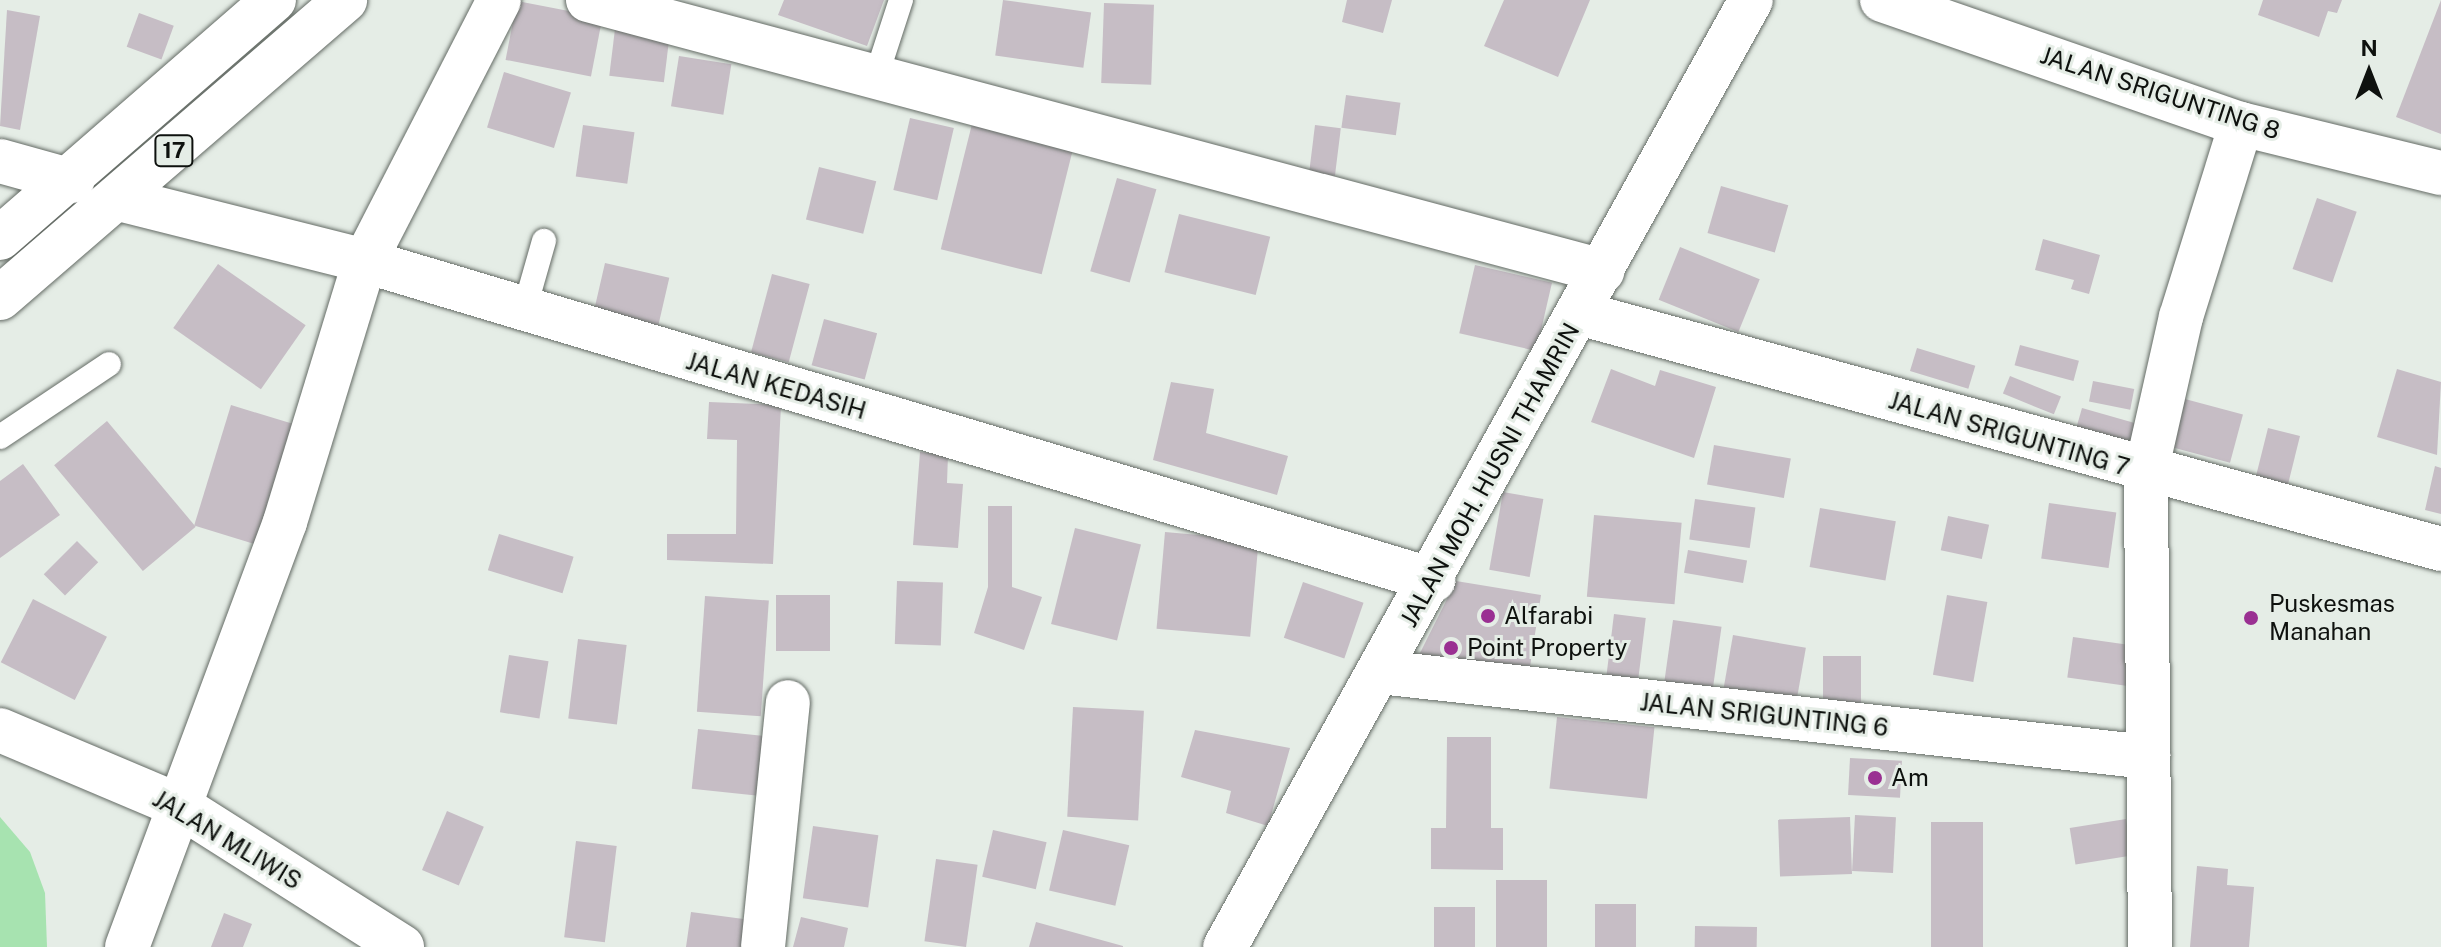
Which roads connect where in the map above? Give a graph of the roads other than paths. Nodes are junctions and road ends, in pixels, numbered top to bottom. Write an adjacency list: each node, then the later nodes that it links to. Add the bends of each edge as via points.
1 (274, 0): 12 (main road, 17)
2 (345, 0): 13 (main road, 17)
3 (499, 0): 16 (main road)
4 (588, 0): 8 (main road)
5 (901, 0): 8 (lane)
6 (1751, 0): 17 (main road, JALAN MOH. HUSNI THAMRIN)
7 (1882, 0): 9 (main road, JALAN SRIGUNTING 8)
8 (875, 80): 17 (main road)
9 (2241, 124): 11 (main road, JALAN SRIGUNTING 8); 23 (main road, via 2181,317)
10 (0, 161): 12 (main road)
11 (2441, 173)
12 (72, 181): 14 (main road, 17)
13 (119, 199): 16 (main road, JALAN KEDASIH); 18 (main road, 17)
14 (0, 238)
15 (544, 241): 19 (lane)
16 (365, 261): 19 (main road, JALAN KEDASIH); 30 (main road, via 285,522)
17 (1602, 271): 20 (main road, JALAN MOH. HUSNI THAMRIN)
18 (0, 298)
19 (524, 311): 25 (main road, JALAN KEDASIH)
20 (1579, 313): 23 (main road, JALAN SRIGUNTING 7); 25 (main road, JALAN MOH. HUSNI THAMRIN)
21 (109, 364): 22 (lane)
22 (5, 424)
23 (2146, 472): 24 (main road, JALAN SRIGUNTING 7); 29 (main road)
24 (2441, 549)
25 (1433, 580): 26 (main road, JALAN MOH. HUSNI THAMRIN)
26 (1380, 672): 29 (main road, JALAN SRIGUNTING 6); 34 (main road, JALAN MOH. HUSNI THAMRIN)
27 (788, 702): 33 (main road)
28 (0, 730): 30 (main road, JALAN MLIWIS)
29 (2148, 757): 35 (main road)
30 (180, 806): 31 (main road); 32 (main road, JALAN MLIWIS)
31 (127, 947)
32 (402, 947)
33 (763, 947)
34 (1225, 947)
35 (2150, 947)

